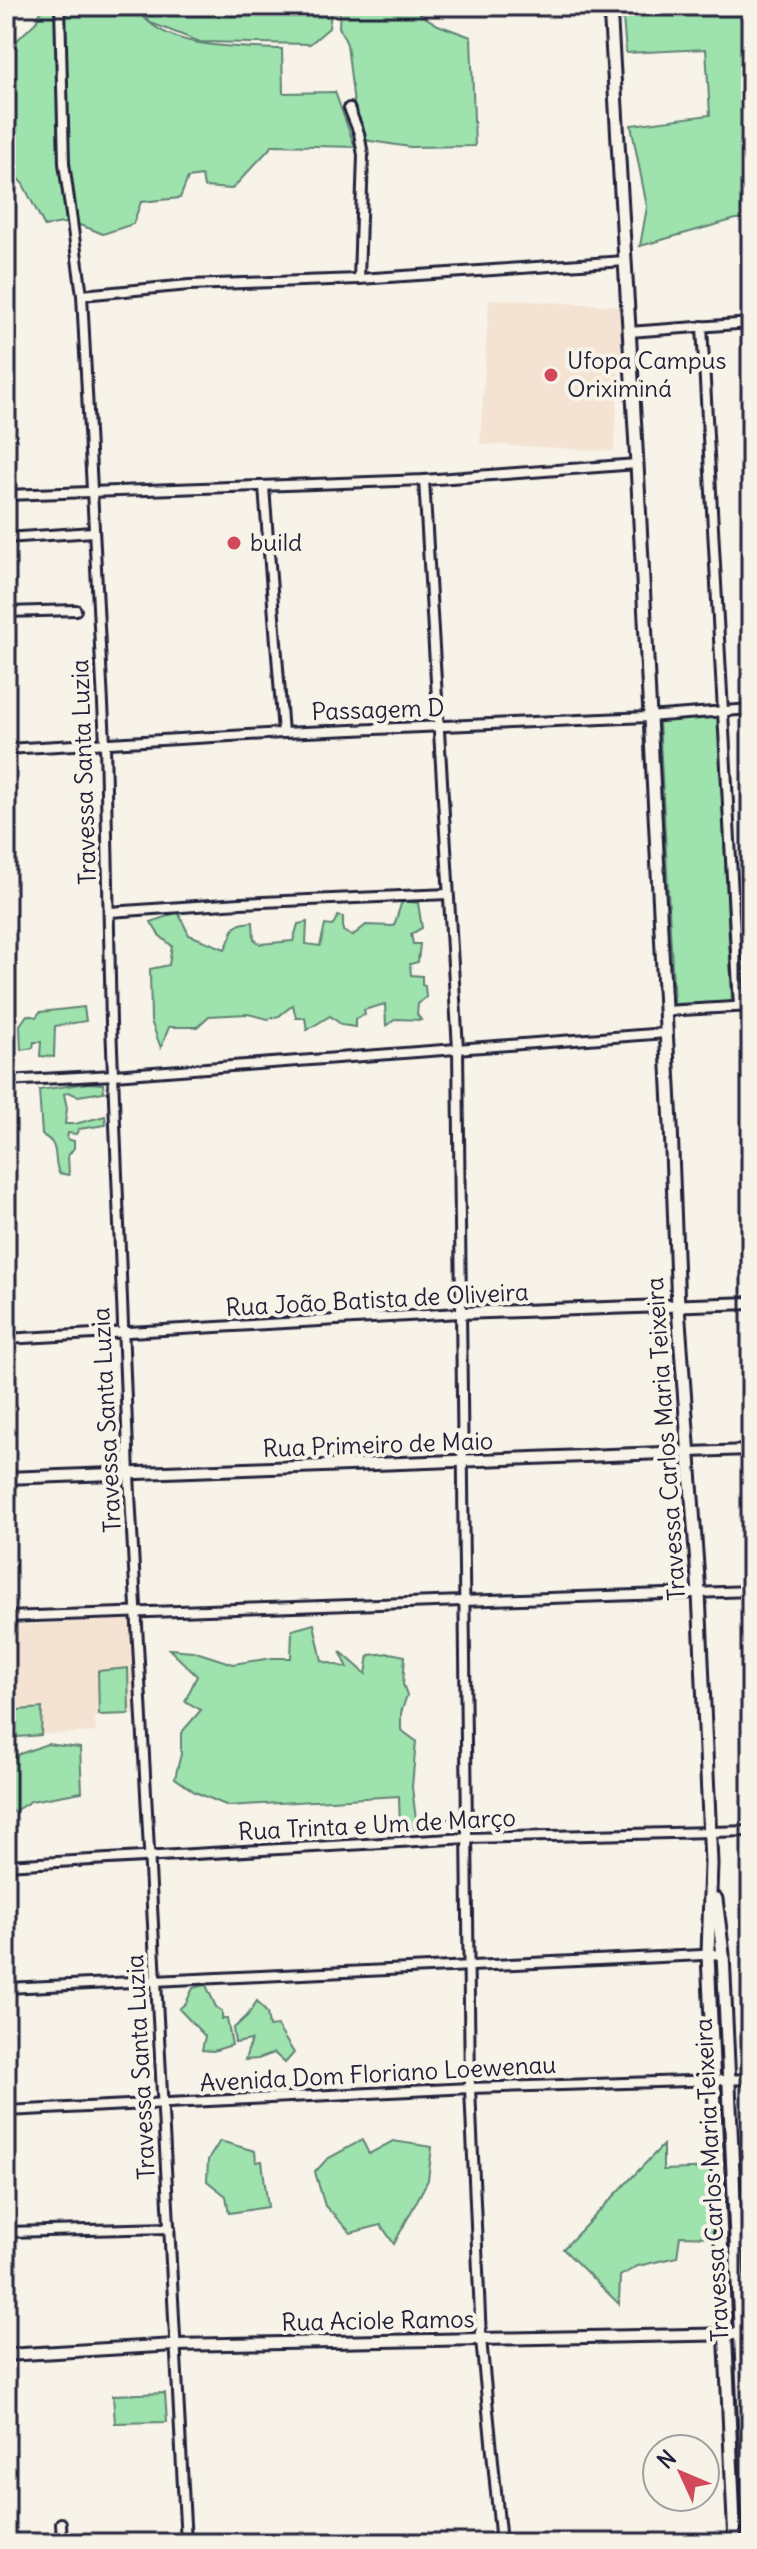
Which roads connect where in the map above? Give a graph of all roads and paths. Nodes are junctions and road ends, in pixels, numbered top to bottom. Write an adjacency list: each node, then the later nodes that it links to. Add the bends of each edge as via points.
1 (60, 6): 6 (street, Travessa Santa Luzia, via 64,163)
2 (610, 6): 4 (main road, Travessa Carlos Maria Teixeira)
3 (349, 108): 5 (street, via 363,155)
4 (625, 261): 5 (street); 9 (main road, Travessa Carlos Maria Teixeira)
5 (359, 279): 6 (street)
6 (82, 295): 13 (street, Travessa Santa Luzia)
7 (751, 323): 8 (street)
8 (702, 326): 9 (street); 20 (street)
9 (629, 332): 10 (main road, Travessa Carlos Maria Teixeira)
10 (637, 464): 11 (street); 21 (main road, Travessa Carlos Maria Teixeira)
11 (424, 480): 12 (street); 22 (street)
12 (264, 487): 13 (street); 23 (street)
13 (91, 492): 14 (street); 15 (street, Travessa Santa Luzia)
14 (6, 495)
15 (93, 532): 16 (street); 24 (street, Travessa Santa Luzia)
16 (6, 538)
17 (76, 610): 18 (street)
18 (6, 612)
19 (751, 709): 20 (street, Passagem D)
20 (722, 710): 21 (street, Passagem D); 28 (street)
21 (648, 717): 22 (street, Passagem D); 30 (main road, Travessa Carlos Maria Teixeira)
22 (439, 728): 23 (street, Passagem D); 26 (street)
23 (283, 733): 24 (street, Passagem D)
24 (105, 743): 25 (street, Passagem D); 27 (street, Travessa Santa Luzia)
25 (6, 749)
26 (448, 894): 27 (street); 32 (street)
27 (110, 912): 33 (street, Travessa Santa Luzia)
28 (739, 1006): 29 (street); 30 (street)
29 (751, 1006)
30 (665, 1011): 31 (main road, Travessa Carlos Maria Teixeira)
31 (666, 1033): 32 (street); 36 (main road, Travessa Carlos Maria Teixeira)
32 (458, 1049): 33 (street); 37 (street)
33 (114, 1075): 34 (street); 38 (street, Travessa Santa Luzia)
34 (6, 1081)
35 (751, 1303): 36 (street, Rua João Batista de Oliveira)
36 (678, 1307): 37 (street, Rua João Batista de Oliveira); 41 (main road, Travessa Carlos Maria Teixeira)
37 (460, 1313): 38 (street, Rua João Batista de Oliveira); 42 (street)
38 (123, 1334): 39 (street, Rua João Batista de Oliveira); 43 (street, Travessa Santa Luzia)
39 (6, 1339)
40 (751, 1450): 41 (street, Rua Primeiro de Maio)
41 (689, 1452): 42 (street, Rua Primeiro de Maio); 46 (main road, Travessa Carlos Maria Teixeira)
42 (461, 1462): 43 (street, Rua Primeiro de Maio); 47 (street)
43 (129, 1475): 44 (street, Rua Primeiro de Maio); 48 (street, Travessa Santa Luzia)
44 (6, 1478)
45 (751, 1591): 46 (street)
46 (699, 1593): 47 (street); 50 (main road, Travessa Carlos Maria Teixeira)
47 (465, 1600): 48 (street); 52 (street)
48 (137, 1613): 49 (street); 53 (street, Travessa Santa Luzia)
49 (6, 1617)
50 (710, 1831): 51 (street, Rua Trinta e Um de Março); 52 (street, Rua Trinta e Um de Março); 54 (main road, Travessa Carlos Maria Teixeira)
51 (751, 1831)
52 (468, 1838): 53 (street, Rua Trinta e Um de Março); 58 (street)
53 (150, 1858): 55 (street, Rua Trinta e Um de Março); 59 (street, Travessa Santa Luzia)
54 (711, 1863): 56 (main road, Travessa Carlos Maria Teixeira); 57 (main road, Travessa Carlos Maria Teixeira)
55 (6, 1865)
56 (723, 1954): 57 (street); 61 (main road, Travessa Carlos Maria Teixeira)
57 (708, 1955): 58 (street); 63 (main road, Travessa Carlos Maria Teixeira)
58 (469, 1965): 59 (street); 64 (street)
59 (155, 1981): 60 (street); 65 (street, Travessa Santa Luzia)
60 (6, 1988)
61 (729, 2079): 62 (street, Avenida Dom Floriano Loewenau); 63 (street, Avenida Dom Floriano Loewenau); 69 (main road, Travessa Carlos Maria Teixeira)
62 (751, 2079)
63 (715, 2080): 64 (street, Avenida Dom Floriano Loewenau); 70 (main road, Travessa Carlos Maria Teixeira)
64 (470, 2088): 65 (street, Avenida Dom Floriano Loewenau); 71 (street)
65 (164, 2103): 66 (street, Avenida Dom Floriano Loewenau); 67 (street, Travessa Santa Luzia)
66 (6, 2111)
67 (170, 2228): 68 (street); 72 (street, Travessa Santa Luzia)
68 (6, 2232)
69 (746, 2334): 70 (street, Rua Aciole Ramos); 79 (main road, Travessa Carlos Maria Teixeira)
70 (726, 2335): 71 (street, Rua Aciole Ramos); 78 (main road, Travessa Carlos Maria Teixeira)
71 (481, 2339): 72 (street, Rua Aciole Ramos); 77 (street)
72 (175, 2345): 73 (street, Rua Aciole Ramos); 76 (street, Travessa Santa Luzia)
73 (6, 2355)
74 (61, 2523): 75 (street)
75 (62, 2543)
76 (186, 2543)
77 (501, 2543)
78 (735, 2543)
79 (750, 2543)

